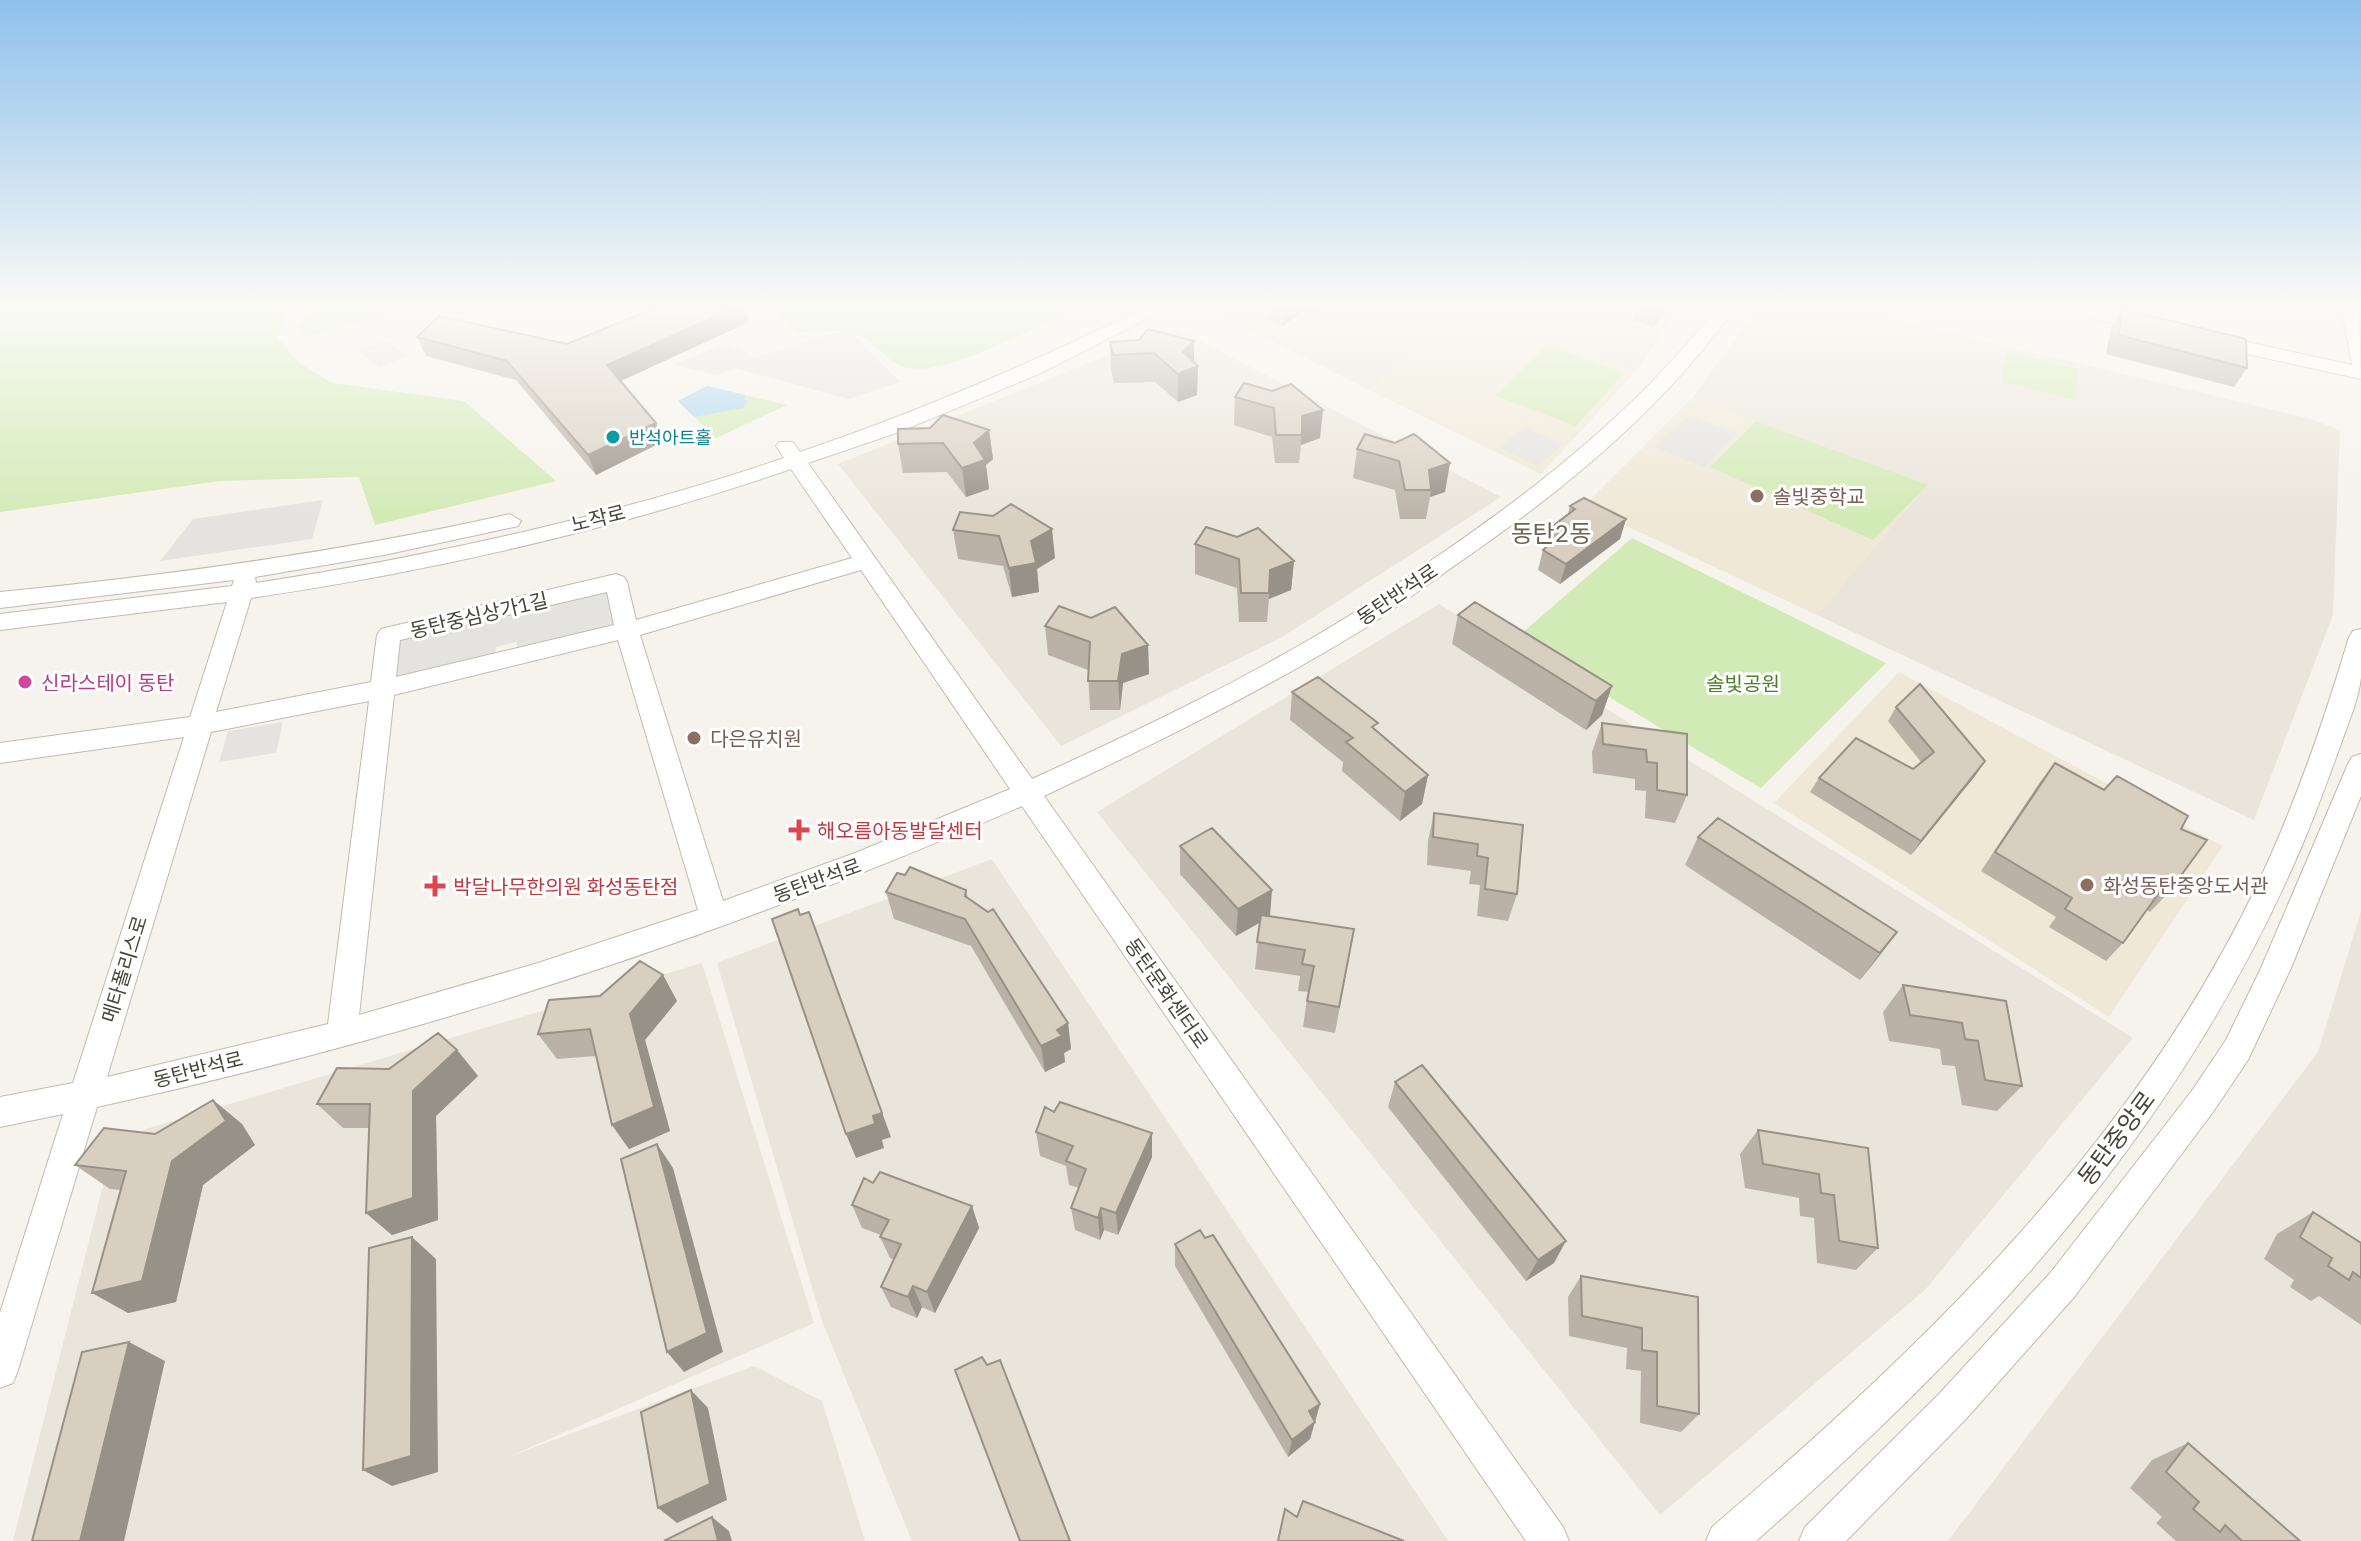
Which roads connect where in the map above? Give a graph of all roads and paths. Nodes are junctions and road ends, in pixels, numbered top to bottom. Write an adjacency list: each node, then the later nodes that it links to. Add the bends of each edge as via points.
1 (979, 377): 4 (street, 노작로)
2 (1016, 377): 4 (street, 노작로)
3 (1669, 377): 16 (street, 동탄반석로, via 1600,446 1352,626)
4 (877, 423): 5 (street, 노작로)
5 (791, 453): 6 (street, 동탄문화센터로); 7 (street, 노작로, via 490,544)
6 (866, 561): 10 (street); 16 (street, 동탄문화센터로)
7 (245, 580): 8 (street, 노작로); 9 (street, 노작로, via 95,612); 13 (street, 메타폴리스로)
8 (0, 600)
9 (0, 622)
10 (627, 631): 12 (street); 12 (street, 동탄중심상가1길, via 616,582 389,635); 17 (street, 동탄중심상가1길)
11 (2361, 637): 23 (street, 동탄중앙로, via 2336,727 2252,925 2193,1028 2128,1124 2031,1248 1814,1465)
12 (384, 690): 13 (street); 18 (street, 동탄중심상가1길)
13 (200, 724): 14 (street, via 65,748); 19 (street, 메타폴리스로)
14 (0, 753)
15 (2361, 764): 24 (street, via 2276,968 2237,1050 2202,1102 2063,1284 1952,1407)
16 (1029, 794): 17 (street, 동탄반석로); 22 (street, 동탄문화센터로)
17 (714, 917): 18 (street, 동탄반석로, via 530,979)
18 (342, 1032): 19 (street, 동탄반석로)
19 (84, 1097): 20 (street, 동탄반석로); 21 (street, 메타폴리스로)
20 (0, 1112)
21 (0, 1370)
22 (1549, 1541)
23 (1726, 1541)
24 (1819, 1541)

